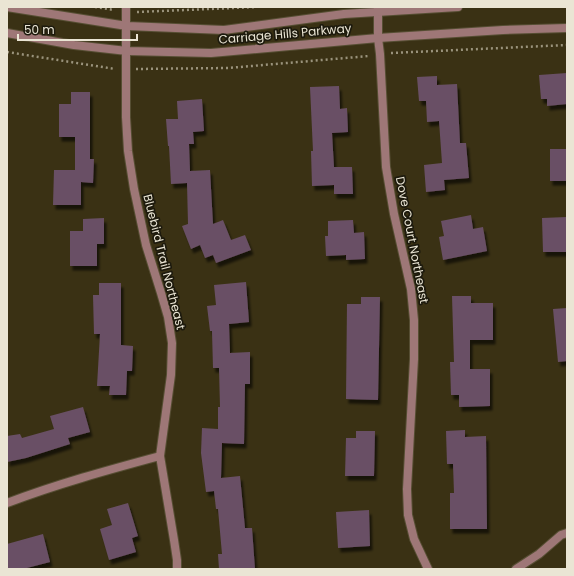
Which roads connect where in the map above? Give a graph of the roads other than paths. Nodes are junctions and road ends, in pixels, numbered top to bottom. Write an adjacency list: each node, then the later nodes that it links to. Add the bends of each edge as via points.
1 (7, 7): 5 (street, Carriage Hills Parkway)
2 (458, 7): 4 (street, Carriage Hills Parkway)
3 (126, 10): 5 (street, Bluebird Trail Northeast)
4 (378, 10): 5 (street, Carriage Hills Parkway, via 224,30); 8 (street, Dove Court Northeast)
5 (126, 26): 9 (street, Bluebird Trail Northeast)
6 (567, 28): 8 (street, Carriage Hills Parkway)
7 (7, 33): 9 (street, Carriage Hills Parkway)
8 (378, 38): 9 (street, Carriage Hills Parkway, via 211,53); 14 (street, Dove Court Northeast, via 386,167 411,289 414,320 408,515 414,539)
9 (126, 51): 10 (street, Bluebird Trail Northeast, via 126,117 134,189 146,245 168,317 172,343 171,375)
10 (160, 456): 11 (street, via 99,472); 13 (street, Bluebird Trail Northeast)
11 (7, 502)
12 (567, 533): 15 (street)
13 (177, 569)
14 (428, 569)
15 (516, 569)

